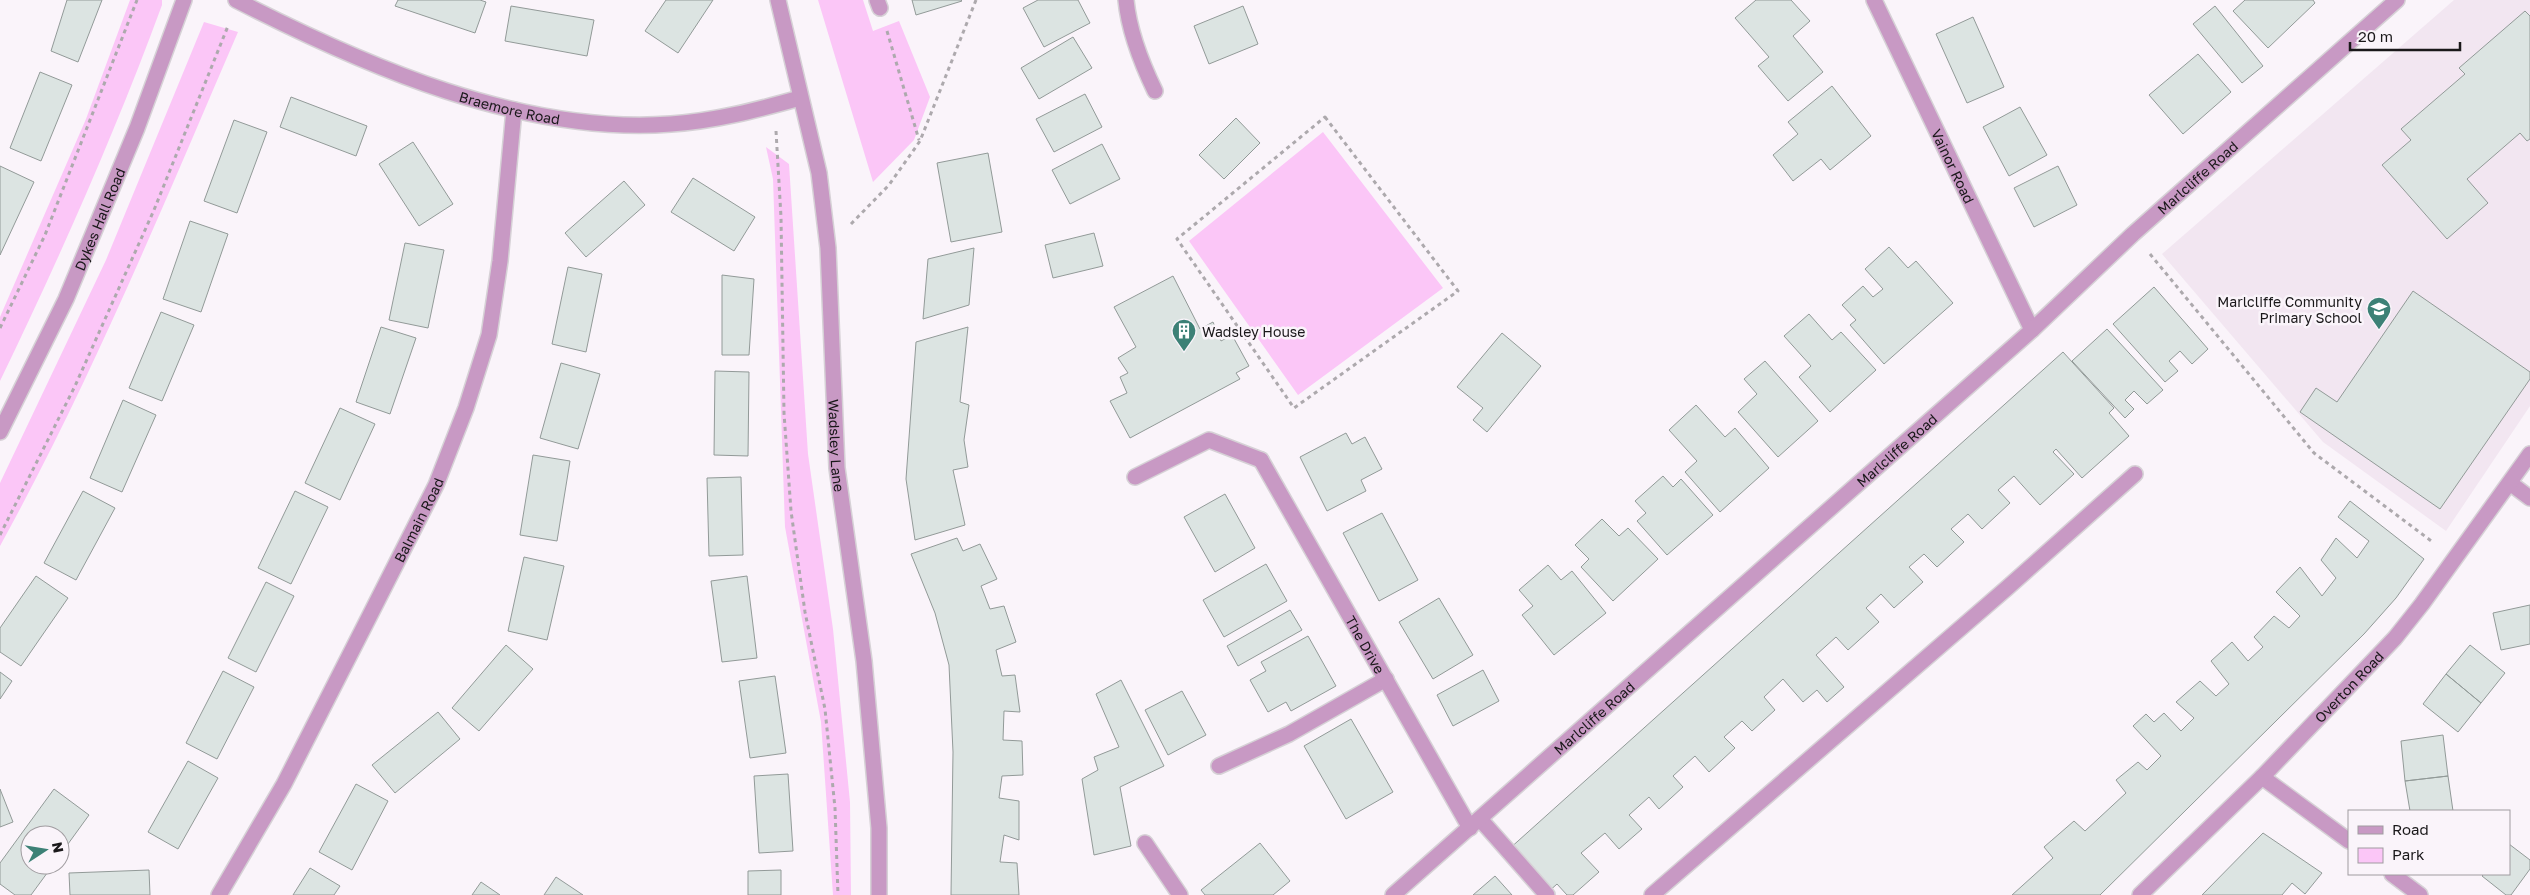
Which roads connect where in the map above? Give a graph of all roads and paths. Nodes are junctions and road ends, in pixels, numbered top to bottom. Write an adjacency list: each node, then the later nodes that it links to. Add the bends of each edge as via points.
1 (137, 0): 18 (path, via 45,235)
2 (184, 0): 20 (street, Dykes Hall Road, via 137,128 66,299)
3 (237, 0): 13 (street, Braemore Road, via 315,39 405,78); 26 (path, via 138,245 75,386)
4 (778, 0): 11 (street, Wadsley Lane)
5 (976, 0): 14 (path)
6 (1126, 0): 10 (street, via 1140,58)
7 (1874, 0): 19 (street, Vainor Road)
8 (2397, 0): 15 (street, Marlcliffe Road)
9 (878, 4): 14 (path)
10 (1154, 91)
11 (800, 98): 12 (street, Braemore Road); 17 (street, Wadsley Lane, via 819,173)
12 (774, 105): 13 (street, Braemore Road, via 741,115 670,124 595,123); 36 (path, via 781,217 784,413 791,511 825,709 835,808)
13 (514, 110): 35 (street, Balmain Road, via 500,261 489,335 466,408 436,485 361,634 284,784)
14 (920, 141): 17 (path, via 889,185)
15 (2133, 234): 19 (street, Marlcliffe Road); 27 (path, via 2314,453)
16 (1177, 239): 16 (path, via 1325,117 1458,290 1294,408)
17 (828, 248): 37 (street, Wadsley Lane, via 836,468 864,662 879,828)
18 (0, 328)
19 (2032, 330): 31 (street, Marlcliffe Road)
20 (0, 432)
21 (2530, 454): 24 (street, Overton Road)
22 (2135, 474): 41 (street)
23 (1135, 477): 28 (street, The Drive, via 1209,440 1261,460)
24 (2510, 483): 25 (street); 27 (street, Overton Road)
25 (2530, 498)
26 (0, 535)
27 (2455, 559): 30 (street, Overton Road, via 2395,638)
28 (1386, 679): 29 (street, via 1289,734); 31 (street, The Drive)
29 (1219, 766)
30 (2262, 777): 32 (street); 42 (street, Overton Road)
31 (1475, 824): 39 (street, Marlcliffe Road); 40 (street, The Drive)
32 (2348, 841)
33 (1145, 843): 38 (street)
34 (2393, 875): 43 (street)
35 (220, 895)
36 (838, 895)
37 (879, 895)
38 (1180, 895)
39 (1394, 895)
40 (1547, 895)
41 (1652, 895)
42 (2140, 895)
43 (2420, 895)

